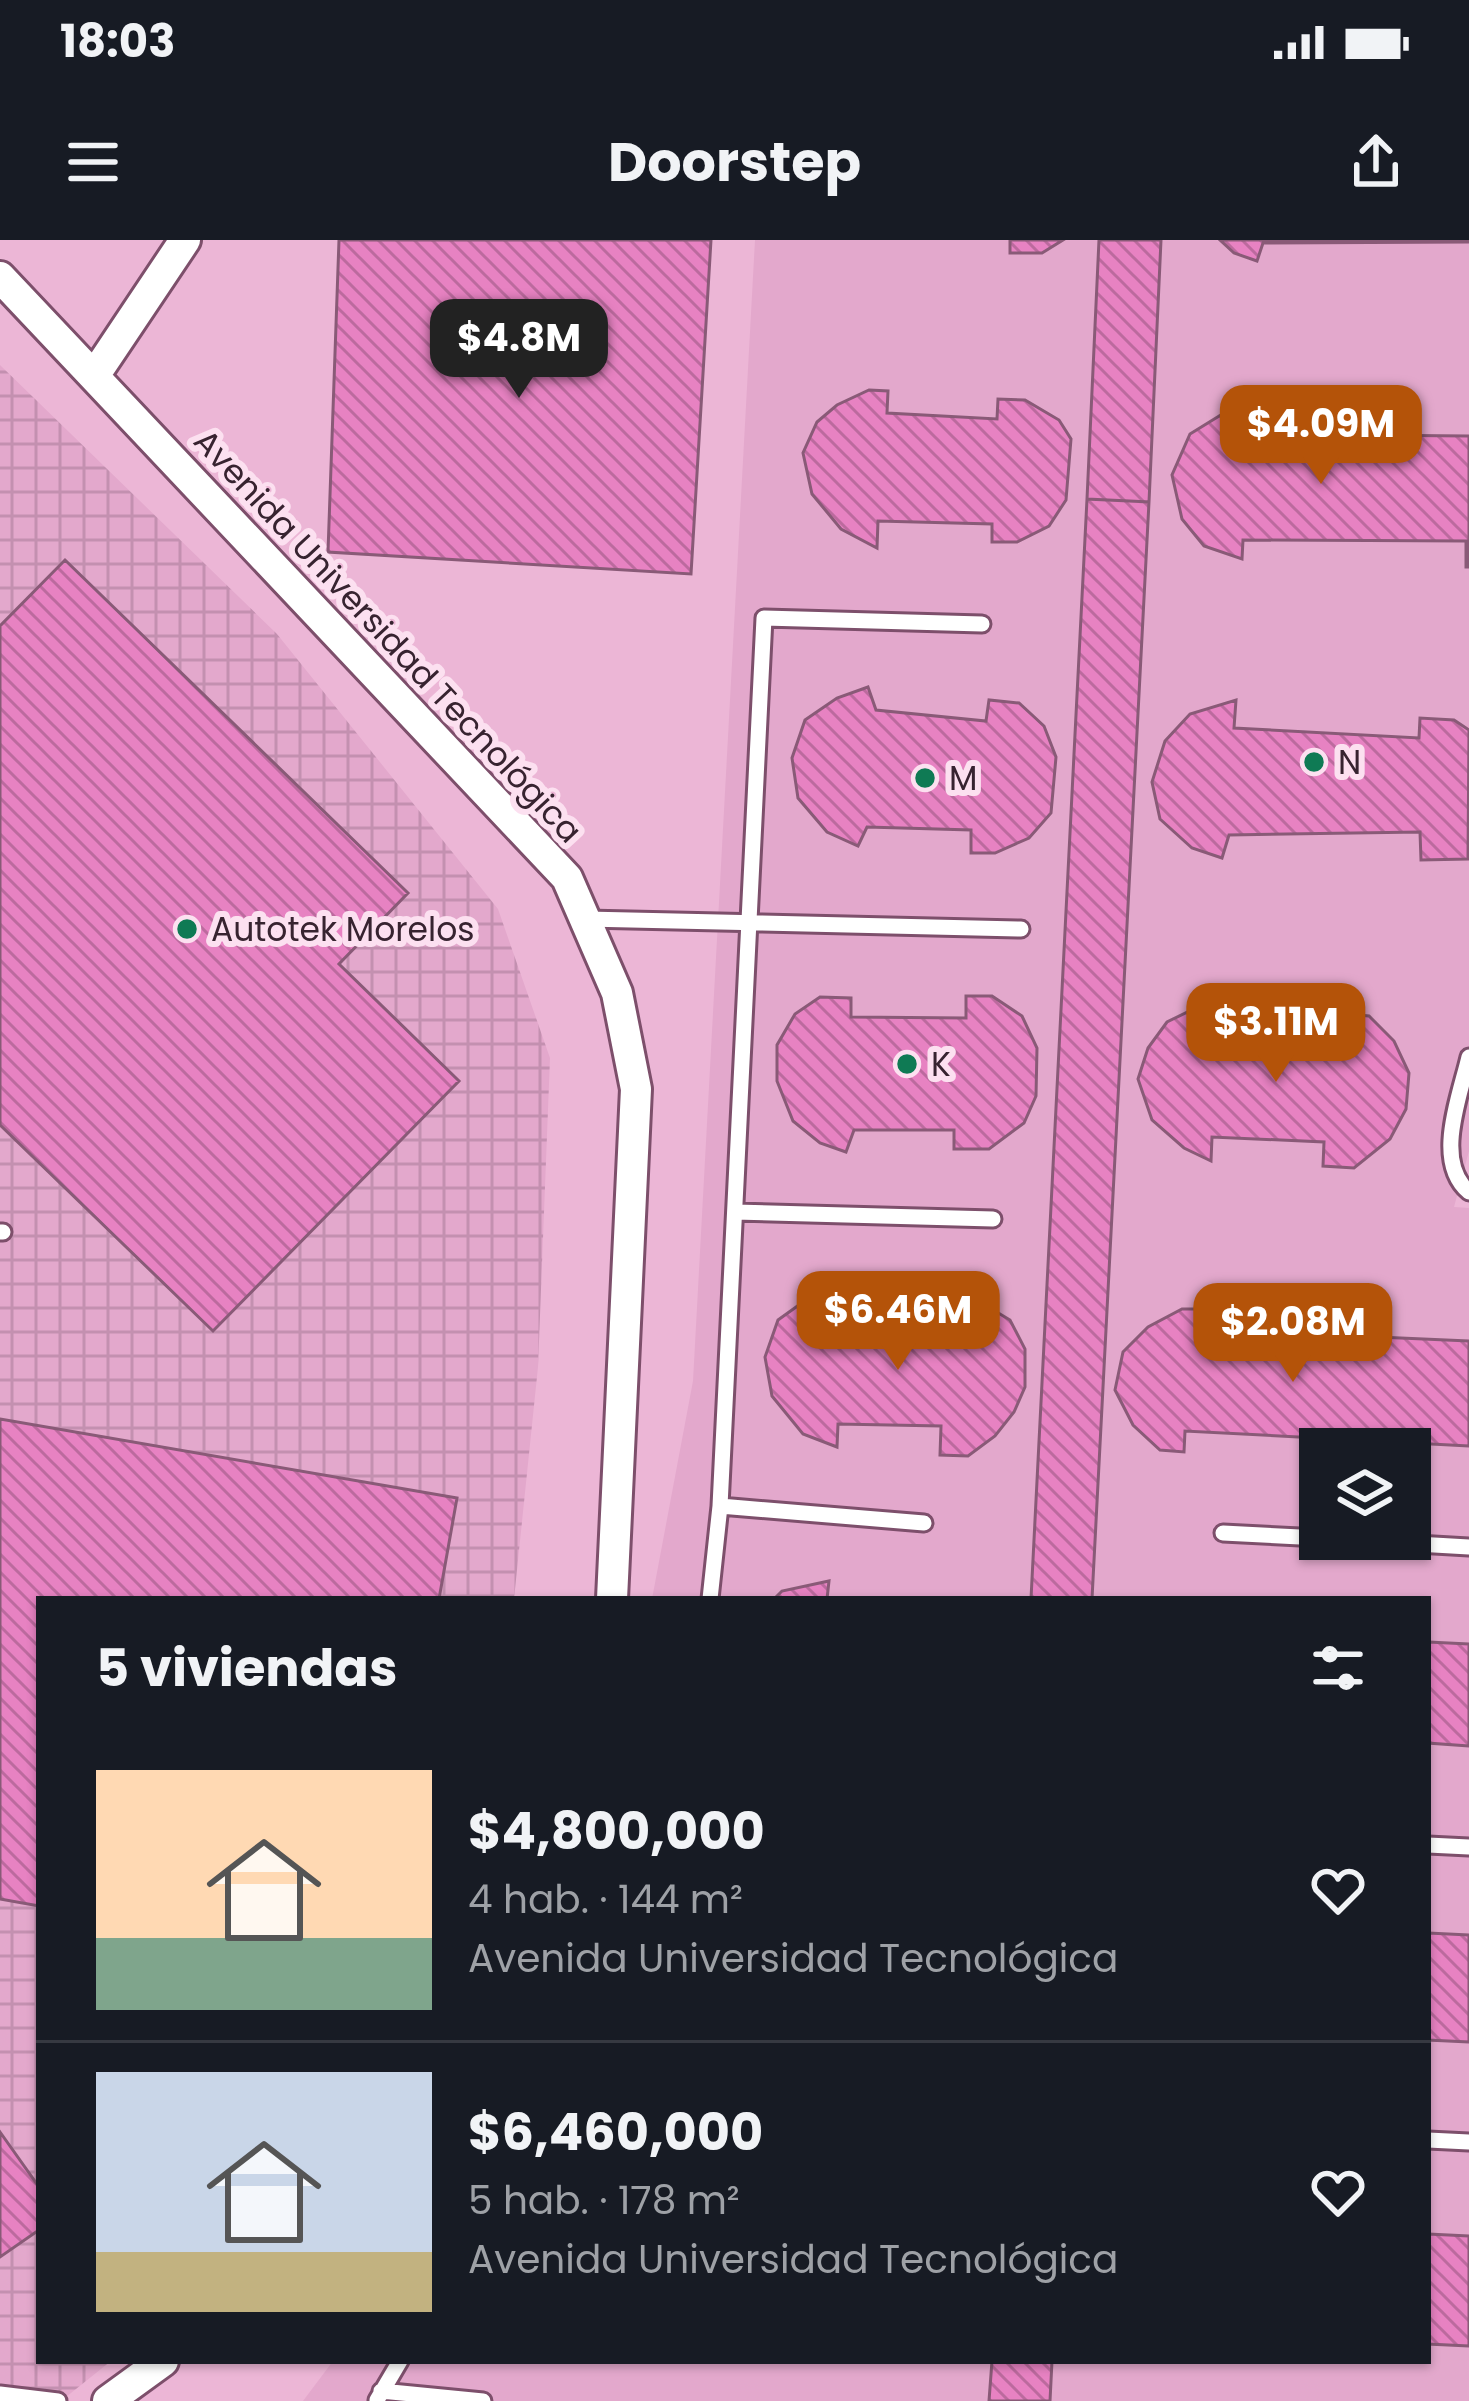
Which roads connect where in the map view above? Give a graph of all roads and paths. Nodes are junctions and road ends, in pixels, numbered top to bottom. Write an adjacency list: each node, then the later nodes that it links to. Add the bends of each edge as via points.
1 (184, 240): 3 (street)
2 (0, 277): 3 (street, Avenida Universidad Tecnológica)
3 (94, 376): 5 (street, Avenida Universidad Tecnológica, via 567,878)
4 (982, 624): 6 (lane, via 764,618)
5 (584, 919): 6 (lane); 18 (street, Avenida Universidad Tecnológica, via 617,993 636,1089)
6 (750, 922): 7 (lane); 10 (lane)
7 (1021, 929)
8 (1469, 1057): 9 (lane, via 1450,1137 1458,1183)
9 (1469, 1192)
10 (735, 1212): 11 (lane); 12 (lane)
11 (993, 1219)
12 (720, 1507): 13 (lane); 19 (lane)
13 (924, 1523)
14 (1223, 1533): 15 (lane)
15 (1299, 1537)
16 (1431, 1545): 17 (lane)
17 (1469, 1547)
18 (612, 1596)
19 (710, 1596)
20 (1431, 1845): 21 (lane)
21 (1469, 1847)
22 (1431, 2140): 23 (lane)
23 (1469, 2142)
24 (398, 2364): 27 (lane)
25 (154, 2368): 29 (street)
26 (0, 2394): 28 (lane)
27 (379, 2396): 30 (lane)
28 (58, 2401)
29 (108, 2401)
30 (483, 2401)

